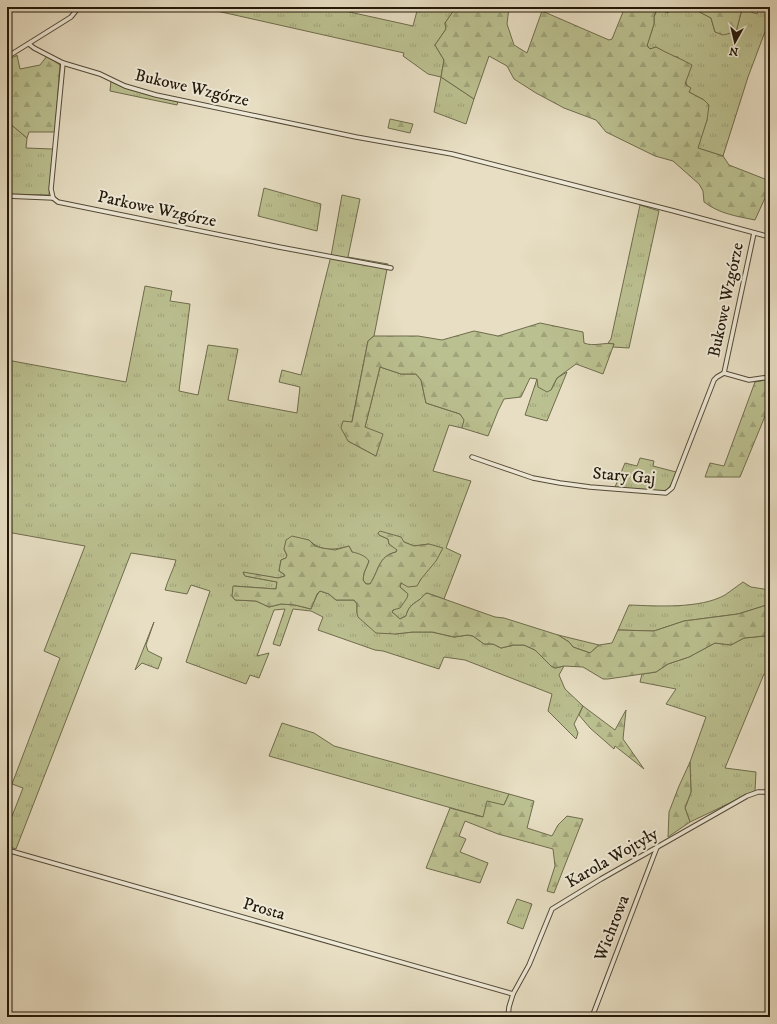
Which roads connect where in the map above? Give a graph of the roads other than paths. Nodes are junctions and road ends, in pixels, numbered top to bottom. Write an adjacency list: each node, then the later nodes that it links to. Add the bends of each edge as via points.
1 (79, 7): 2 (street, via 71,17)
2 (29, 44): 3 (street); 4 (street, Bukowe Wzgórze)
3 (7, 57)
4 (63, 63): 6 (street, via 51,189); 7 (street, Bukowe Wzgórze, via 156,95 356,137 452,154)
5 (7, 196): 6 (street, Parkowe Wzgórze)
6 (53, 198): 9 (street, Parkowe Wzgórze, via 58,202)
7 (754, 233): 8 (street, Bukowe Wzgórze); 10 (street, Bukowe Wzgórze)
8 (770, 237)
9 (391, 268)
10 (724, 373): 11 (street, via 749,380); 12 (street, Stary Gaj, via 714,380 672,488 666,492 560,483 533,478)
11 (770, 377)
12 (472, 457)
13 (770, 792): 14 (street, Karola Wojtyły, via 758,792 747,796)
14 (657, 847): 16 (street, Karola Wojtyły, via 552,909 529,964); 18 (street, Wichrowa)
15 (7, 850): 16 (street, Prosta)
16 (513, 994): 17 (street, Karola Wojtyły)
17 (508, 1017)
18 (592, 1017)

